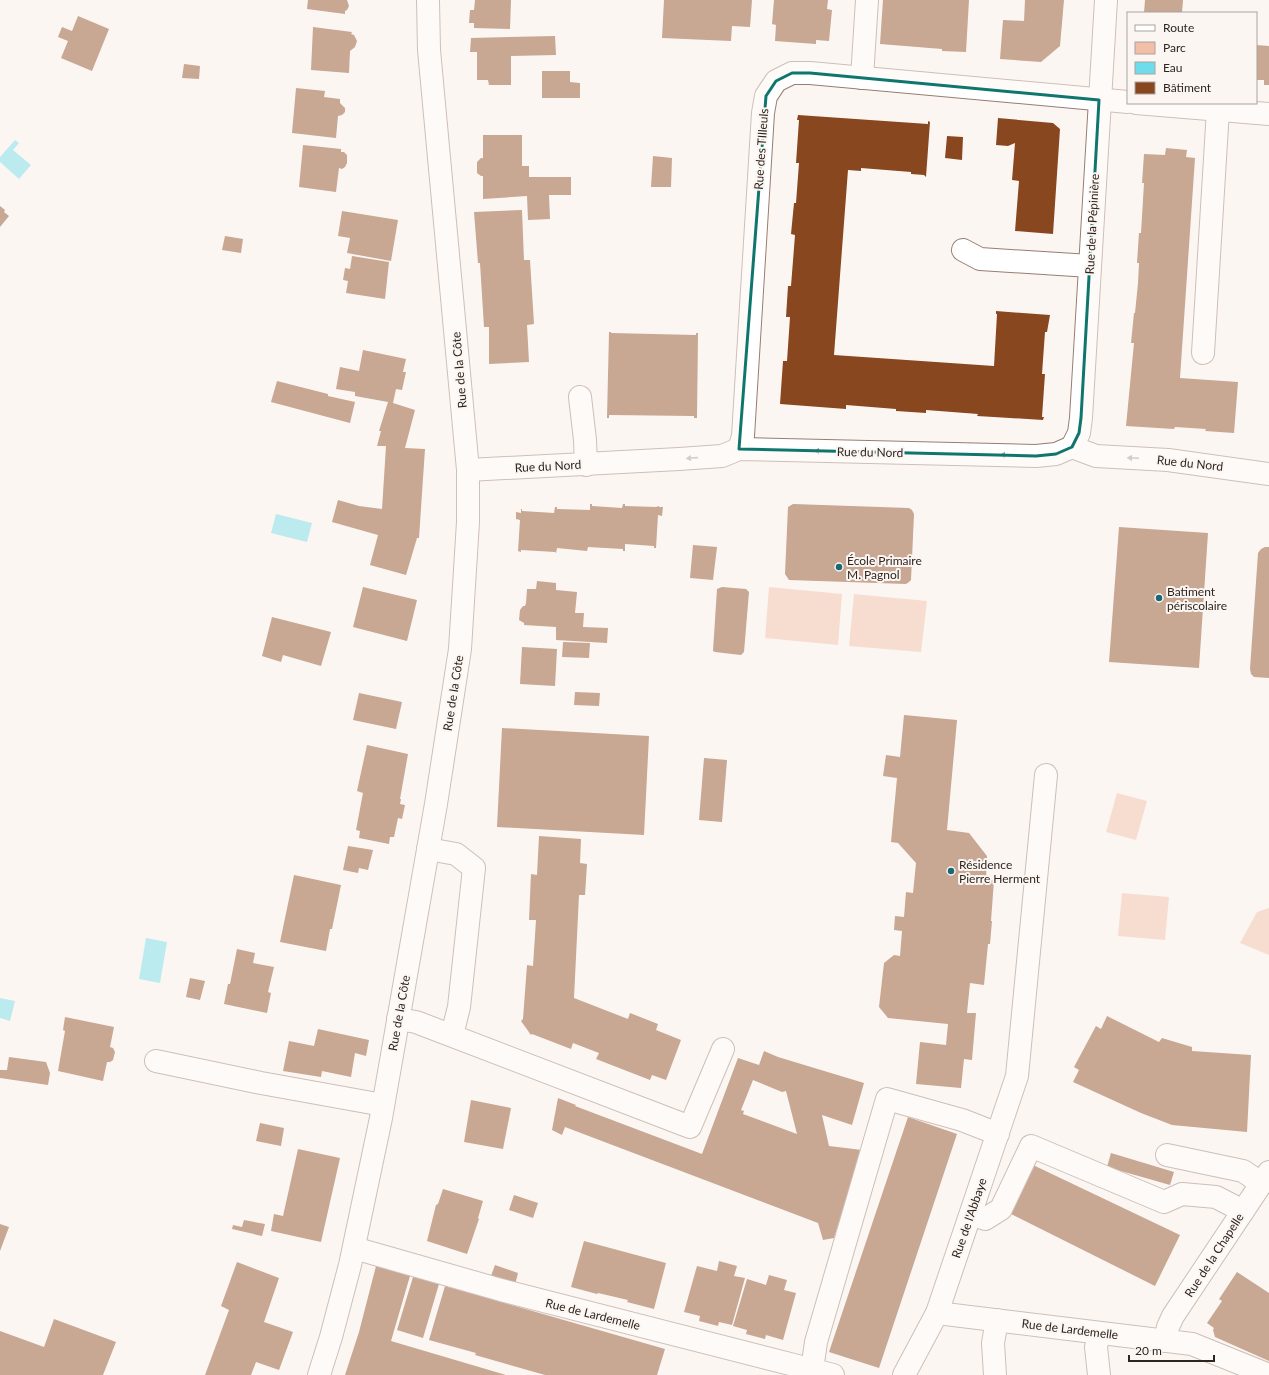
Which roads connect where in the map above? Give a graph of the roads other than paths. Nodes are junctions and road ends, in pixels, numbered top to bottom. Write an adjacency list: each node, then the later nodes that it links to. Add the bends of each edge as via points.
1 (428, 0): 17 (street, Rue de la Côte, via 429,50)
2 (867, 0): 4 (street)
3 (1106, 0): 5 (street, Rue de la Pépinière)
4 (862, 78): 5 (street, Rue des TIlleuls); 15 (street, Rue des TIlleuls, via 792,73 776,81 766,96 743,436)
5 (1099, 100): 6 (street, Rue des TIlleuls); 11 (street, Rue de la Pépinière)
6 (1127, 102)
7 (1148, 104): 8 (street)
8 (1218, 110): 9 (street); 12 (street)
9 (1269, 114)
10 (963, 250): 11 (street, via 980,258)
11 (1090, 266): 14 (street, Rue de la Pépinière, via 1081,418 1079,433)
12 (1203, 353)
13 (580, 397): 16 (street)
14 (1072, 447): 15 (street, Rue du Nord, one-way to 15, via 1056,454 1036,456); 18 (street, Rue du Nord, one-way to 14, via 1168,460 1096,456)
15 (739, 449): 16 (street, Rue du Nord, one-way to 16, via 722,456)
16 (586, 465): 17 (street, Rue du Nord)
17 (468, 470): 20 (street, Rue de la Côte, via 469,507 460,649)
18 (1269, 474)
19 (1046, 775): 26 (street, Rue de l'Abbaye, via 1017,1076)
20 (428, 849): 21 (street, Rue de la Côte); 22 (street, via 456,854 474,868 459,1007)
21 (398, 1019): 22 (street, via 416,1022); 25 (street, Rue de la Côte)
22 (452, 1035): 23 (street, via 690,1126)
23 (722, 1049)
24 (156, 1061): 25 (street)
25 (383, 1105): 31 (street, Rue de la Côte)
26 (1000, 1129): 30 (street, Rue de l'Abbaye); 36 (street, via 887,1099 816,1342)
27 (1167, 1155): 28 (street)
28 (1265, 1178): 29 (street, Rue de la Chapelle)
29 (1243, 1211): 30 (street, via 1216,1197 1182,1194 1164,1202 1031,1146 1001,1209 985,1219); 35 (street, Rue de la Chapelle, via 1173,1316)
30 (971, 1214): 32 (street, Rue de l'Abbaye)
31 (354, 1248): 36 (street, Rue de Lardemelle, via 501,1290); 37 (street, Rue de la Côte)
32 (937, 1313): 33 (street, Rue de Lardemelle); 39 (street)
33 (997, 1320): 34 (street, Rue de Lardemelle); 40 (street, via 993,1343)
34 (1099, 1333): 35 (street, Rue de Lardemelle); 41 (street, via 1096,1347)
35 (1165, 1341): 42 (street, Rue de Lardemelle, via 1192,1344)
36 (812, 1370): 38 (street, Rue de Lardemelle)
37 (319, 1375)
38 (833, 1375)
39 (904, 1375)
40 (995, 1375)
41 (1099, 1375)
42 (1269, 1375)

